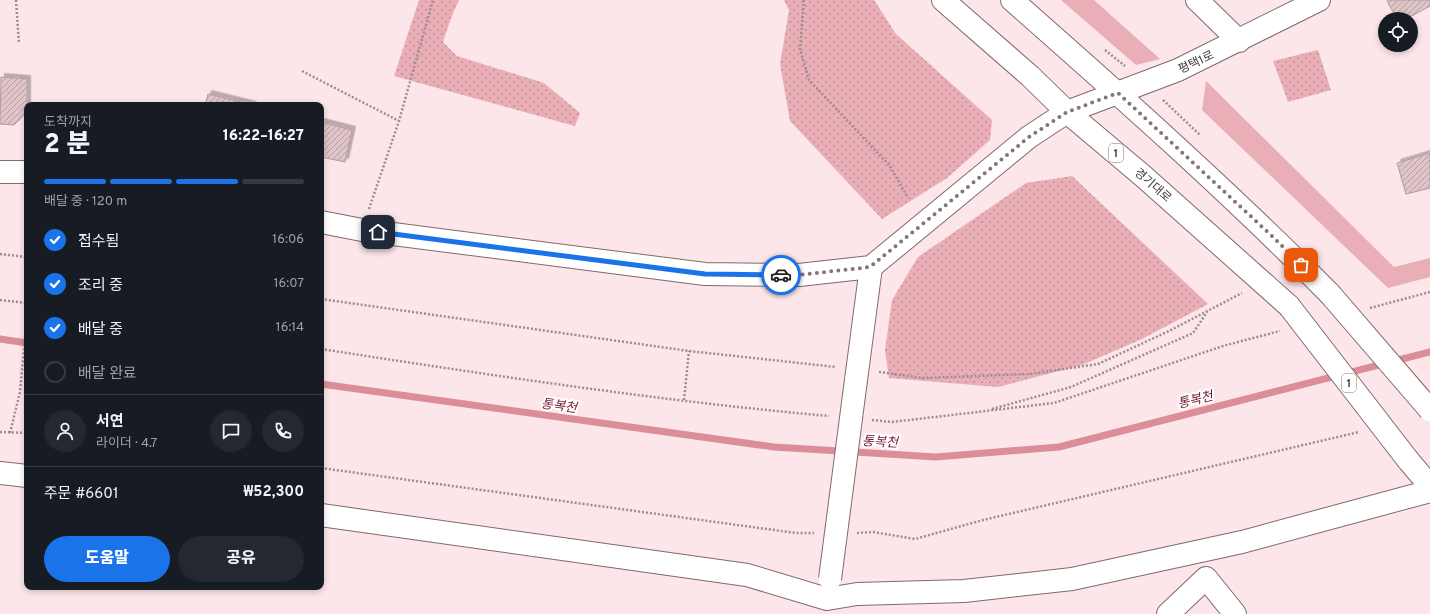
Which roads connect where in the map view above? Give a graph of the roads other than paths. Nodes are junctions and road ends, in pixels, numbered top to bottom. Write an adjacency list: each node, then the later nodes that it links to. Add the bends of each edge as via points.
1 (944, 0): 7 (street, 경기대로 / 1)
2 (1012, 0): 6 (street)
3 (1196, 0): 5 (street)
4 (1319, 0): 5 (street, 평택1로)
5 (1239, 42): 6 (street, 평택1로, via 1178,70)
6 (1118, 93): 7 (street, 평택1로); 12 (street, bridge, via 1272,236 1330,294)
7 (1067, 112): 11 (street, 평택1로, via 1029,137); 15 (street, 경기대로 / 1, bridge, via 1144,176 1289,306)
8 (0, 172): 9 (street)
9 (24, 172)
10 (324, 223): 11 (street, via 362,230 705,274 799,275)
11 (870, 267): 18 (street, bridge)
12 (1430, 410)
13 (0, 473): 14 (street)
14 (24, 476)
15 (1430, 486)
16 (1430, 491): 18 (street, via 1242,542 1072,579 964,591)
17 (324, 515): 18 (street, via 747,576)
18 (827, 597)
19 (1168, 614): 20 (street, via 1206,578)
20 (1235, 614)

